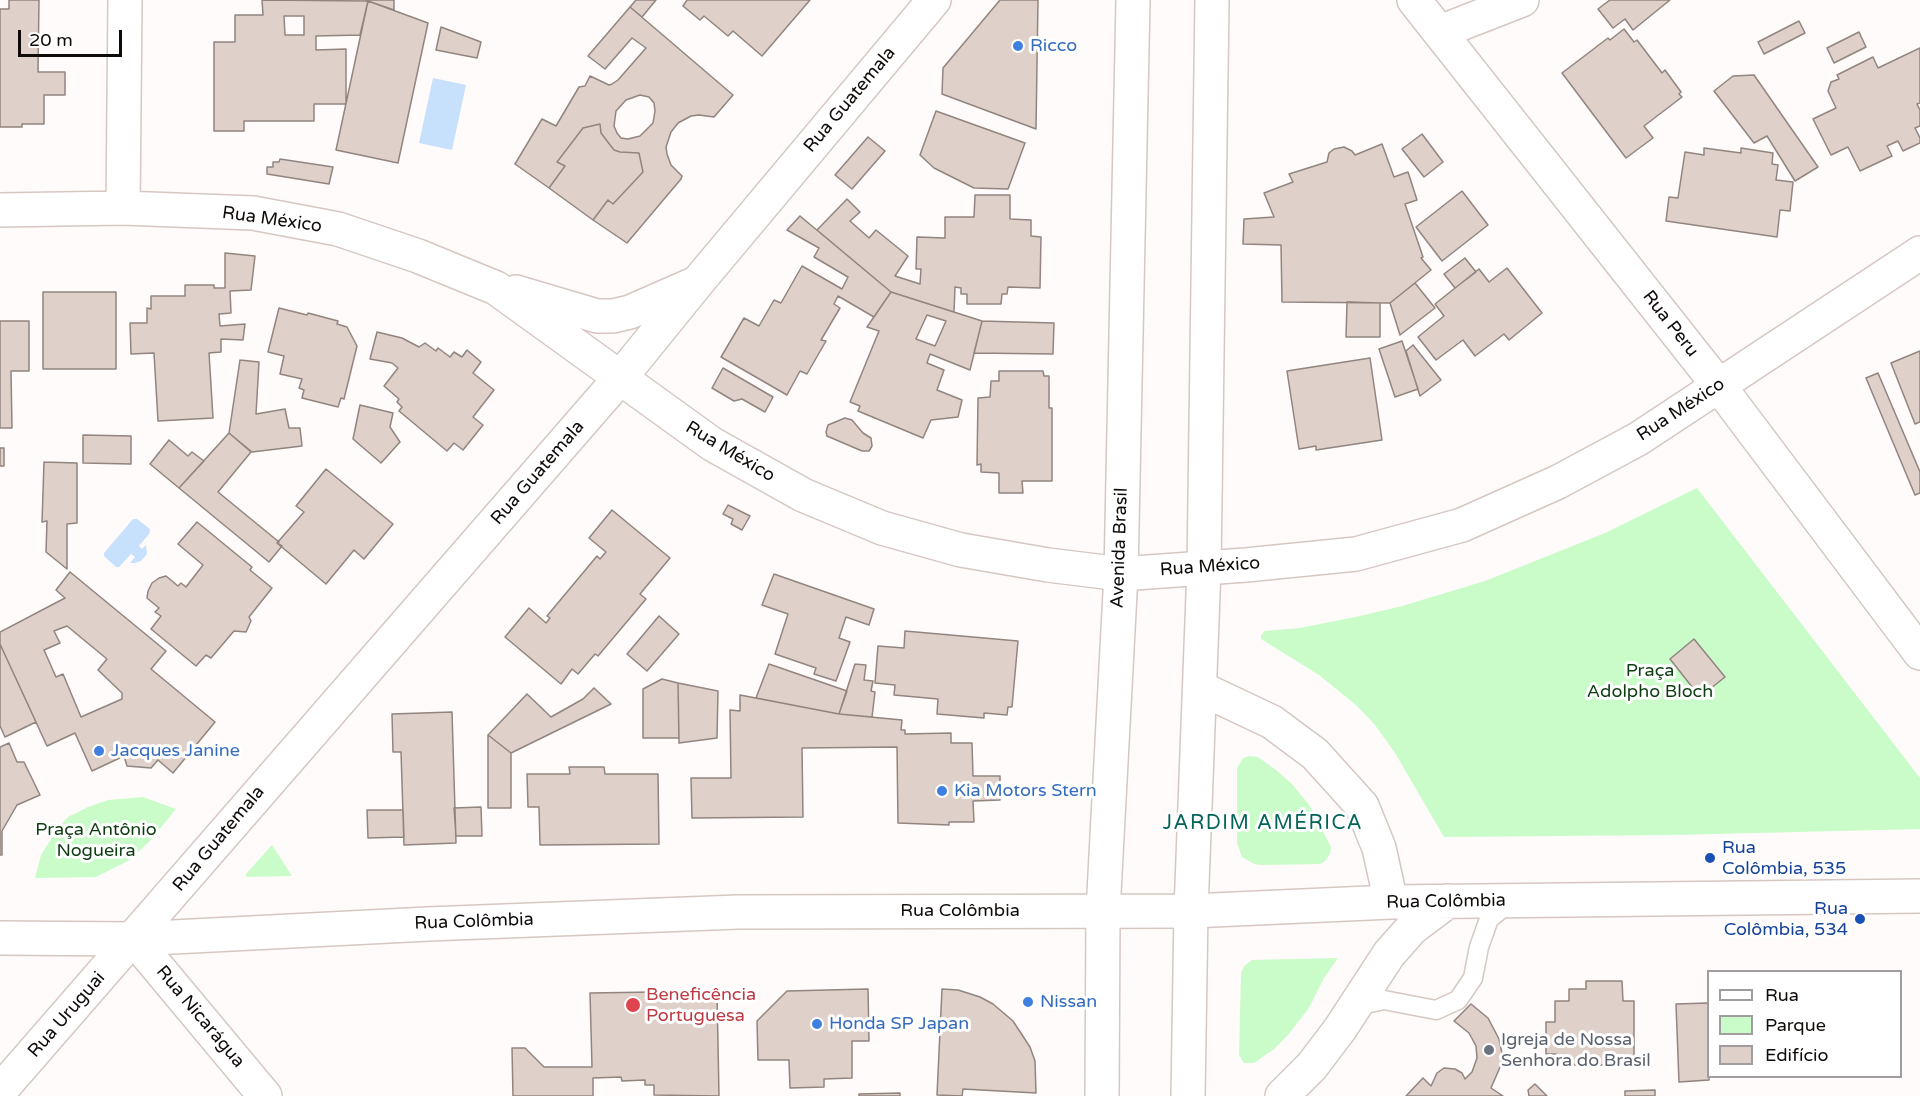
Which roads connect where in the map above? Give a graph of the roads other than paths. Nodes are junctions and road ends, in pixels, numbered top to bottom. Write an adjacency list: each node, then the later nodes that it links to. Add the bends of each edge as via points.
1 (125, 0): 8 (street)
2 (934, 0): 11 (street, Rua Guatemala)
3 (1133, 0): 16 (street, Avenida Brasil)
4 (1212, 0): 15 (street)
5 (1413, 0): 7 (street, Rua Peru)
6 (1522, 0): 7 (street)
7 (1440, 32): 14 (street, Rua Peru)
8 (123, 208): 9 (street, Rua México); 12 (street, Rua México, via 253,213 338,229)
9 (0, 210)
10 (1920, 253): 14 (street, Rua México)
11 (697, 283): 12 (street, Rua México, via 613,316 597,316); 13 (street, Rua Guatemala)
12 (496, 288): 13 (street, Rua México)
13 (621, 378): 16 (street, Rua México, via 712,444 803,495 882,528 961,550); 26 (street, Rua Guatemala)
14 (1719, 386): 15 (street, Rua México, via 1638,439 1558,482 1462,525 1356,554); 17 (street, Rua Peru)
15 (1204, 568): 16 (street, Rua México); 18 (street)
16 (1121, 574): 24 (street, Avenida Brasil)
17 (1920, 653)
18 (1200, 688): 22 (street, via 1272,722 1315,754 1362,806 1379,848); 23 (street)
19 (1920, 897): 21 (street, Rua Colômbia)
20 (1448, 901): 21 (street, Rua Colômbia); 22 (street, Rua Colômbia); 27 (street, via 1412,928 1389,954)
21 (1512, 901): 27 (lane, via 1489,919 1473,978 1458,1000 1436,1010 1384,1000)
22 (1391, 902): 23 (street, Rua Colômbia)
23 (1191, 911): 24 (street, Rua Colômbia); 32 (street)
24 (1103, 912): 26 (street, Rua Colômbia, via 738,912); 31 (street, Avenida Brasil)
25 (0, 938): 26 (street, Rua Colômbia)
26 (134, 939): 28 (street, Rua Uruguai); 30 (street, Rua Nicarágua)
27 (1355, 1006): 29 (street)
28 (0, 1091)
29 (1288, 1093)
30 (265, 1096)
31 (1102, 1096)
32 (1188, 1096)

